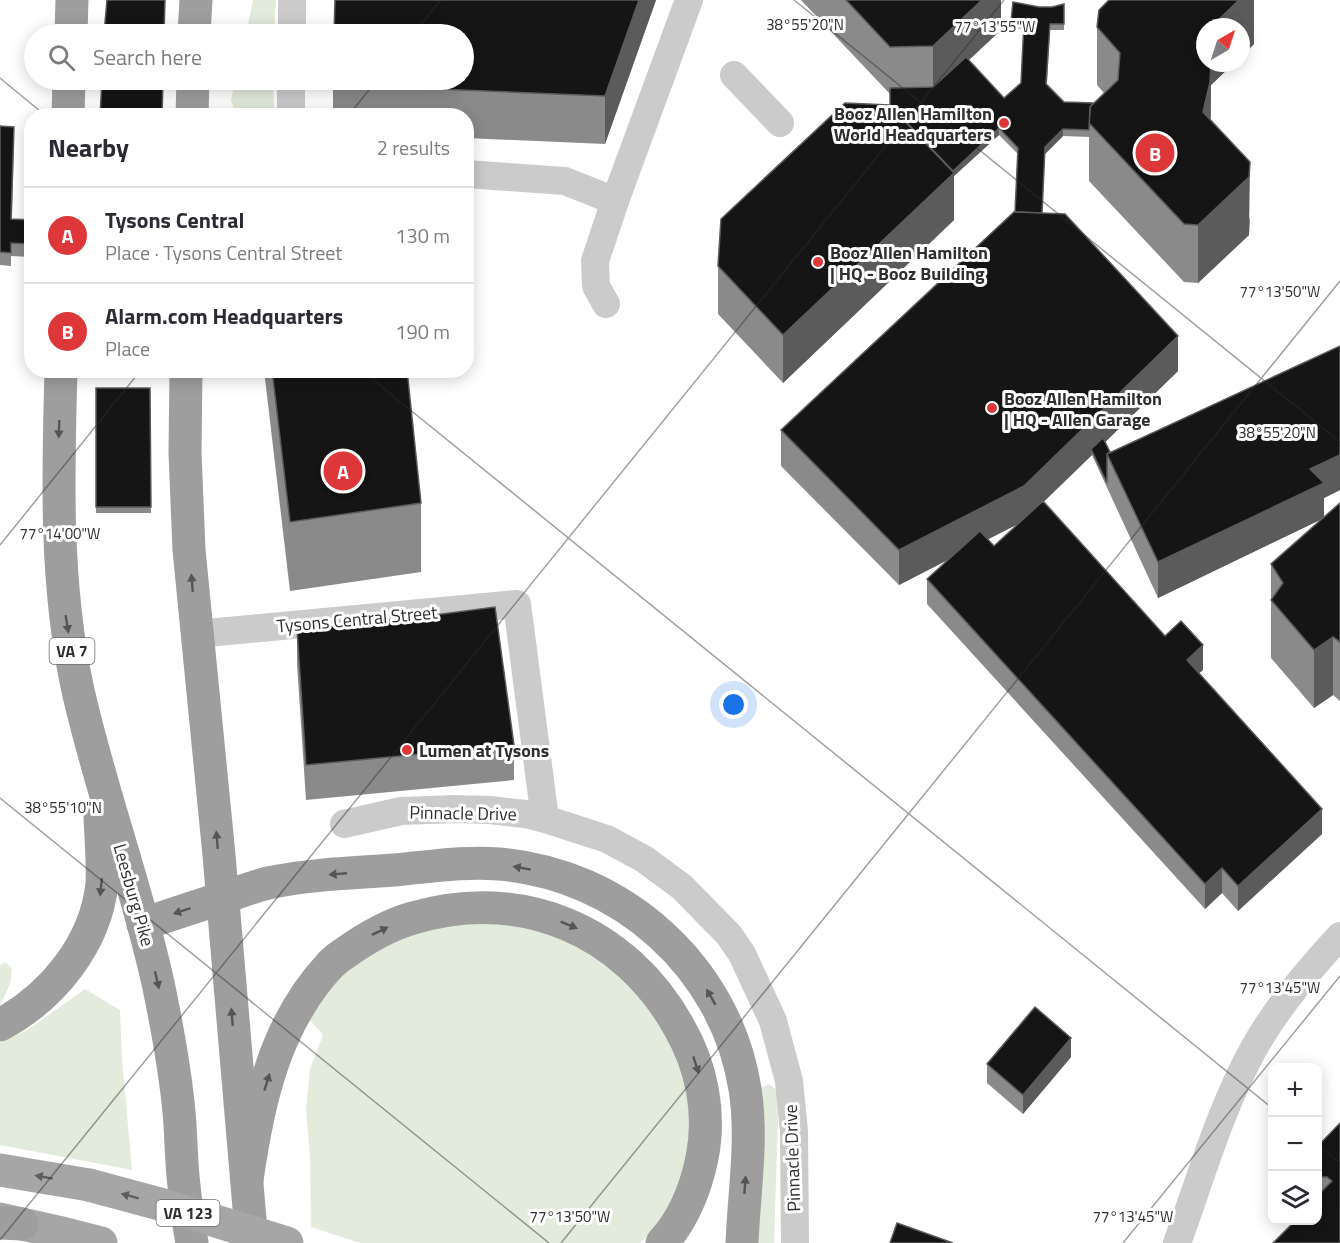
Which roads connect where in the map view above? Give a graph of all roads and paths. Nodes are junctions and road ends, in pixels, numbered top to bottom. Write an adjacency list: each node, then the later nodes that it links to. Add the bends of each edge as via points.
1 (72, 0): 5 (highway)
2 (196, 0): 6 (highway)
3 (292, 0): 7 (street)
4 (689, 0): 17 (street)
5 (71, 24)
6 (195, 24)
7 (292, 24)
8 (734, 75): 15 (street)
9 (69, 90): 12 (highway)
10 (193, 90): 13 (highway)
11 (291, 90): 14 (street)
12 (68, 108)
13 (192, 108)
14 (291, 108)
15 (780, 123)
16 (474, 175): 17 (street, via 565,181)
17 (615, 201): 18 (street, via 595,261 596,286)
18 (606, 304)
19 (61, 378): 22 (highway, Leesburg Pike / VA 7, one-way to 22, via 58,455 65,607 77,685)
20 (186, 378): 21 (highway, one-way to 20, via 185,453)
21 (196, 634): 23 (street, Tysons Central Street, via 517,604); 25 (highway, one-way to 21)
22 (97, 765): 26 (highway, Leesburg Pike / VA 7); 28 (highway, one-way to 28, via 102,882 90,928 84,944 43,994)
23 (545, 819): 24 (street, Pinnacle Drive, via 455,809 401,811); 38 (street, Pinnacle Drive, via 607,839 644,859 682,887 742,954 773,1020 789,1081 794,1131)
24 (344, 824)
25 (222, 898): 26 (highway, one-way to 26); 30 (highway, one-way to 25); 37 (highway, one-way to 25, via 749,1128 737,1054 722,1015 702,980 677,949 618,902 546,872 499,864 459,864 272,882)
26 (143, 924): 33 (highway, Leesburg Pike / VA 7, one-way to 33, via 170,1042)
27 (1340, 936): 39 (street, via 1291,992 1255,1047 1230,1099)
28 (0, 1025)
29 (0, 1170): 35 (main road, VA 123, one-way to 29, bridge, via 89,1185)
30 (247, 1180): 34 (highway); 36 (highway, one-way to 36, via 255,1126 276,1051 289,1022 332,962 364,939 398,922 436,911 511,909 549,917 583,931 614,951 644,976 667,1005 691,1050 706,1110 705,1144 698,1178 685,1210)
31 (7, 1222): 32 (main road)
32 (101, 1243)
33 (192, 1243)
34 (252, 1243)
35 (287, 1243)
36 (662, 1243)
37 (742, 1243)
38 (795, 1243)
39 (1177, 1243)

